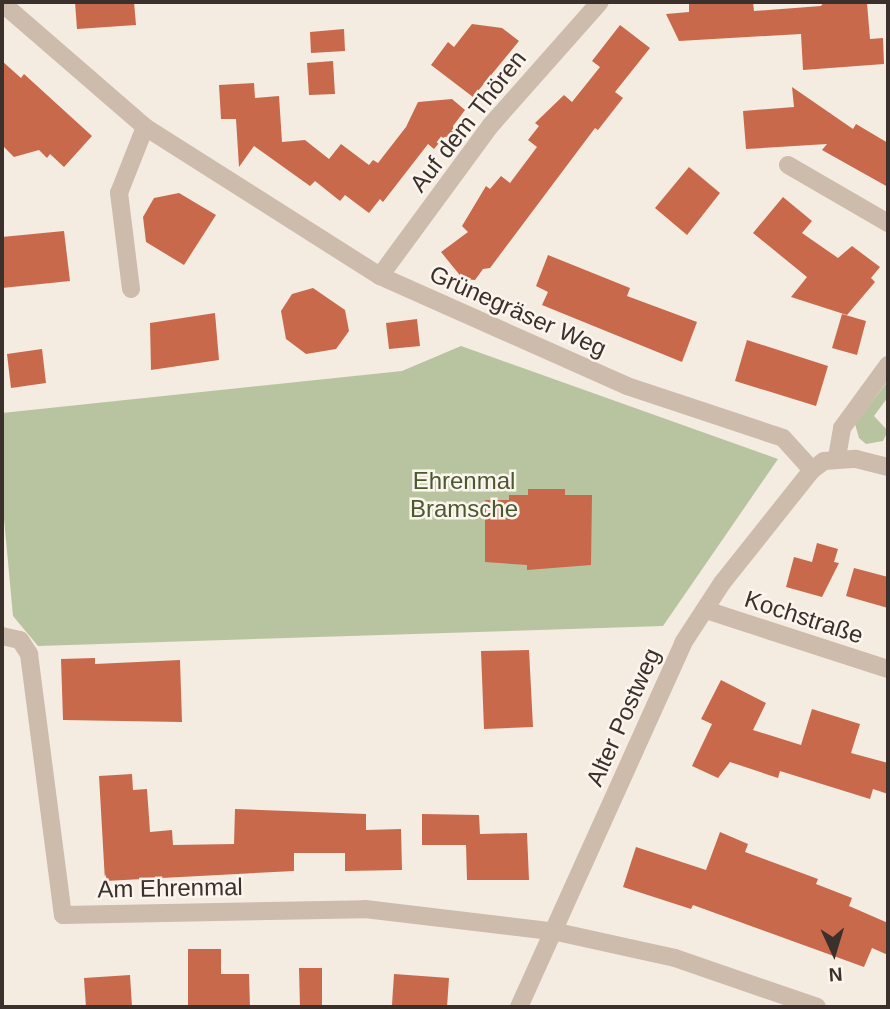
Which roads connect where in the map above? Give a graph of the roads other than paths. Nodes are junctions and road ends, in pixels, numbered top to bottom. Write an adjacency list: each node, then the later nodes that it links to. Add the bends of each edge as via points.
1 (2, 3): 3 (street, Grünegräser Weg)
2 (591, 4): 6 (street, Auf dem Thören, via 491,125)
3 (145, 127): 6 (street, Grünegräser Weg); 7 (street, via 119,192)
4 (788, 165): 5 (street)
5 (888, 223)
6 (380, 276): 11 (street, Grünegräser Weg, via 627,386 783,438)
7 (131, 289)
8 (888, 365): 9 (street, via 842,428)
9 (837, 457): 10 (street); 11 (street)
10 (888, 467)
11 (811, 470): 12 (street, Alter Postweg)
12 (706, 610): 14 (street, Kochstraße); 15 (street, Alter Postweg, via 683,643 628,760)
13 (2, 636): 15 (street, Am Ehrenmal, via 20,640 29,654 62,915 365,909)
14 (888, 669)
15 (557, 932): 16 (street, Alter Postweg); 17 (street, via 675,958)
16 (519, 1007)
17 (817, 1007)

